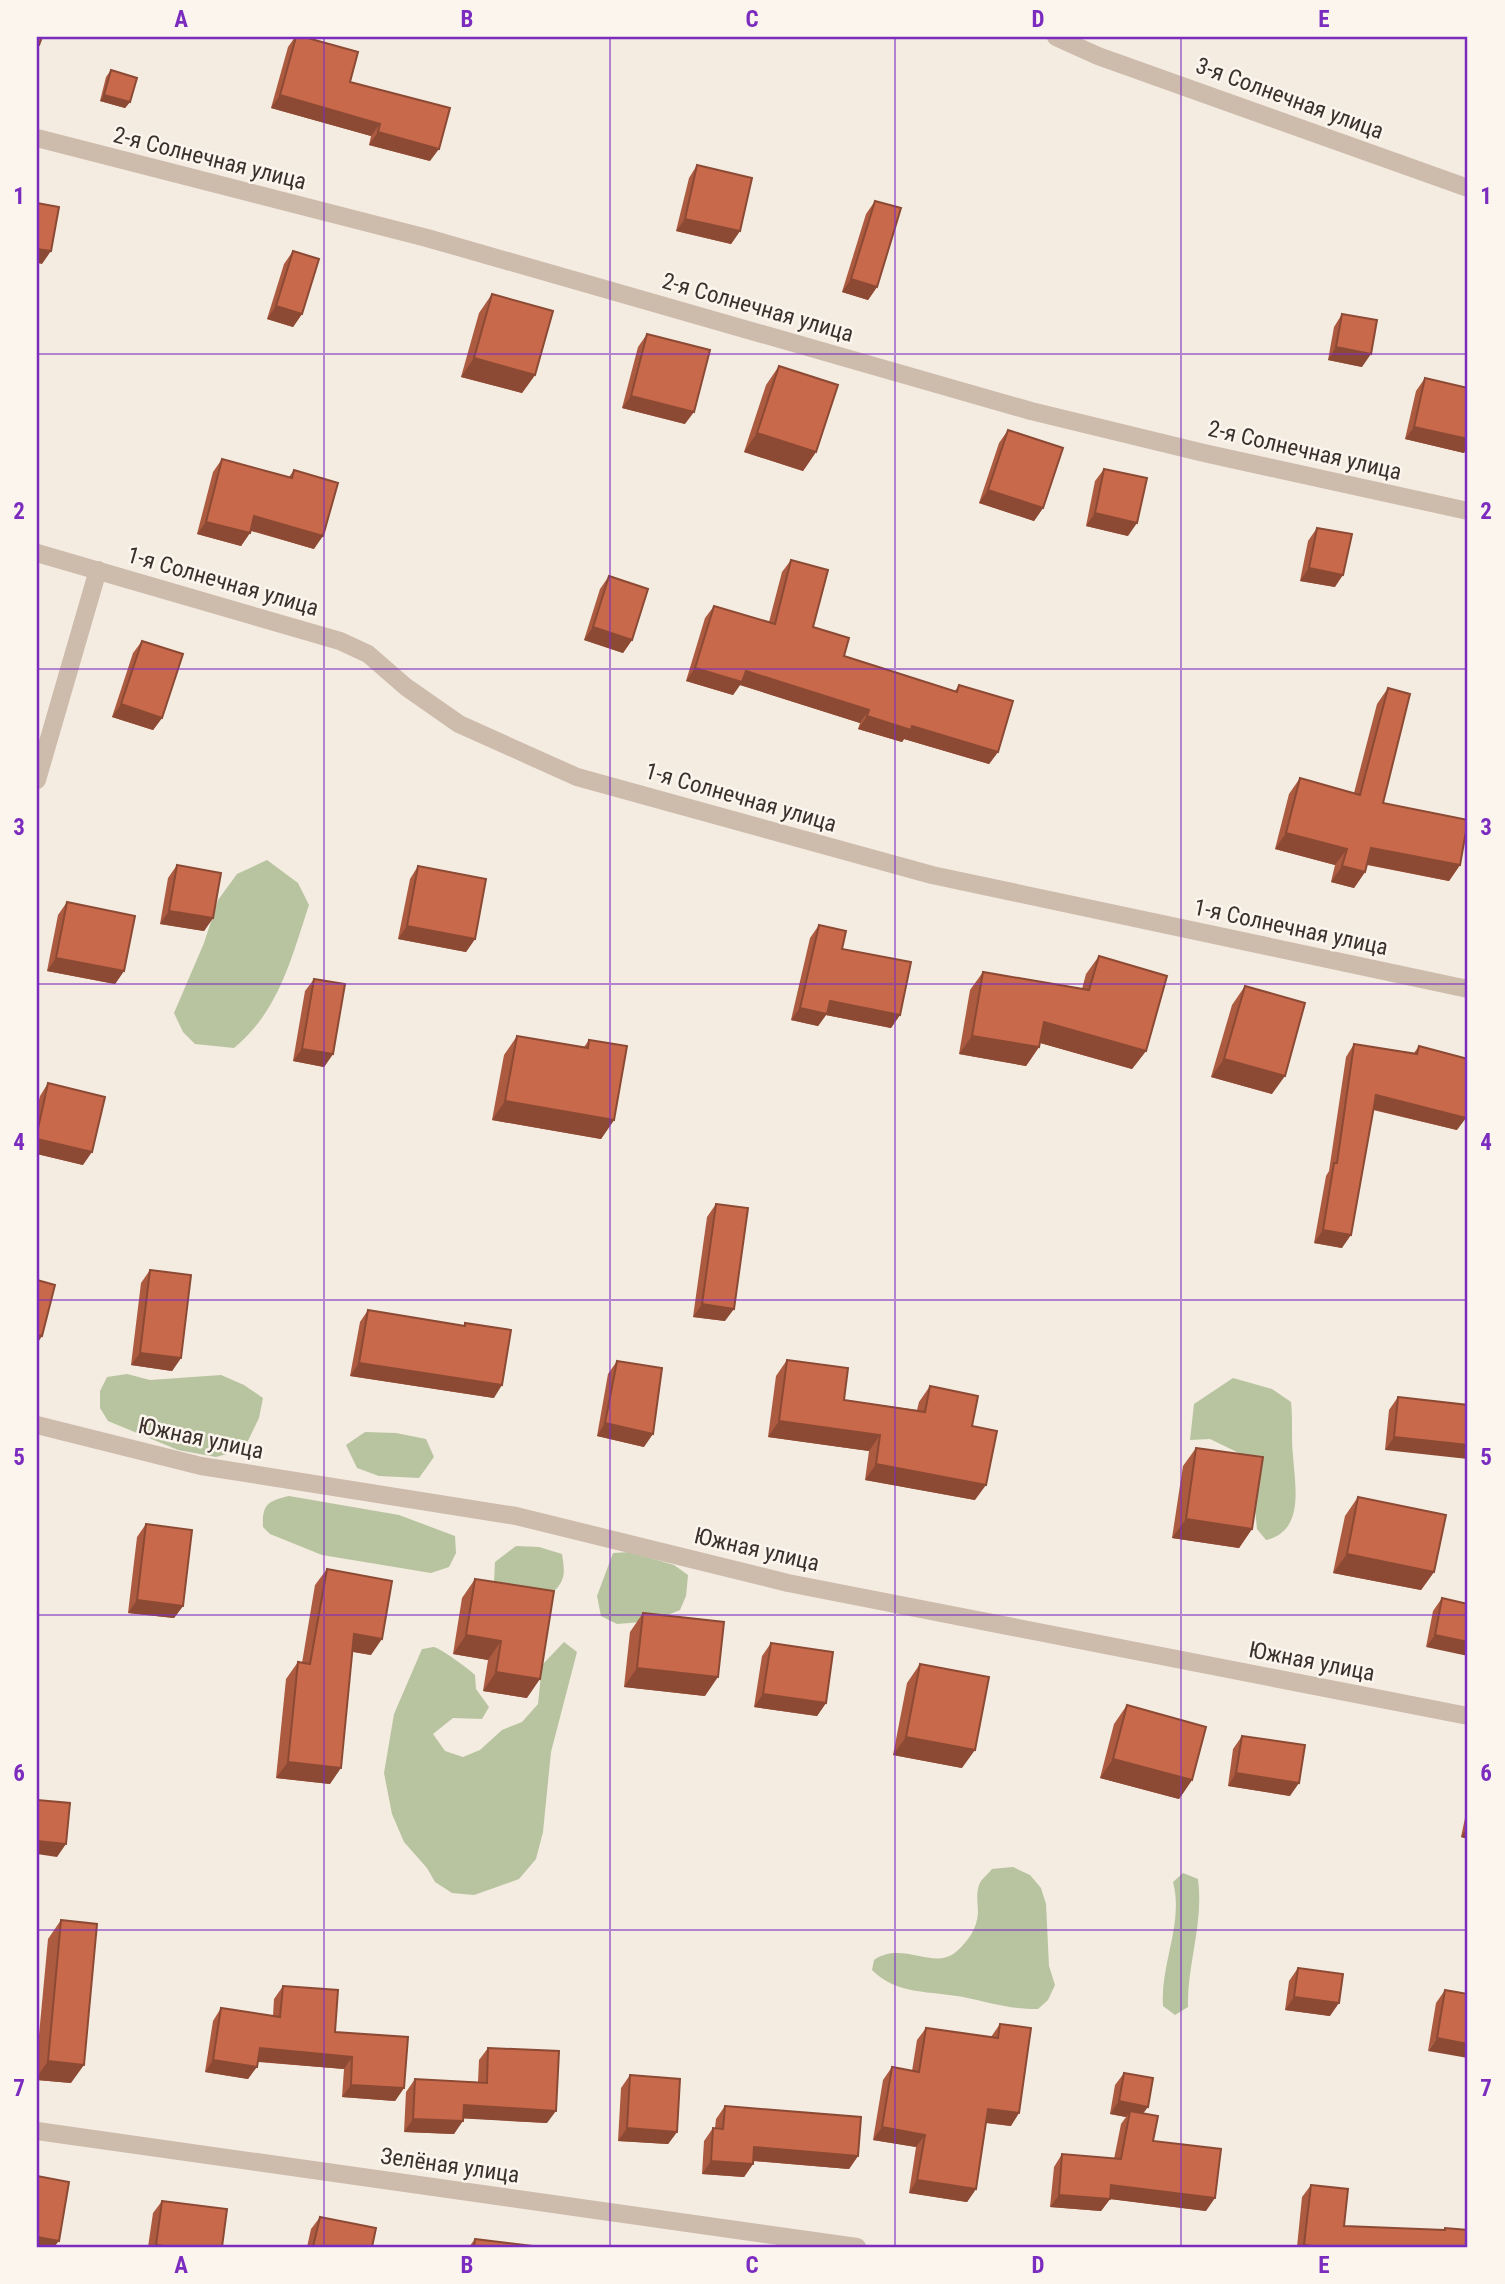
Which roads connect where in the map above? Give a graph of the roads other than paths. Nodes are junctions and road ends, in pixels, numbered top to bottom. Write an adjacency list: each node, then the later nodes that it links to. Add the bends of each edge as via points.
1 (1056, 37): 3 (street, 3-я Солнечная улица)
2 (37, 138): 4 (street, 2-я Солнечная улица, via 427,238 1031,411)
3 (1468, 188)
4 (1468, 511)
5 (37, 553): 6 (street, 1-я Солнечная улица)
6 (98, 570): 7 (street); 8 (street, 1-я Солнечная улица, via 340,641 368,654 459,724 578,777 932,875)
7 (37, 780)
8 (1468, 989)
9 (37, 1424): 10 (street, Южная улица, via 201,1466 516,1516 788,1583)
10 (1468, 1716)
11 (37, 2131): 12 (street, Зелёная улица)
12 (857, 2247)

